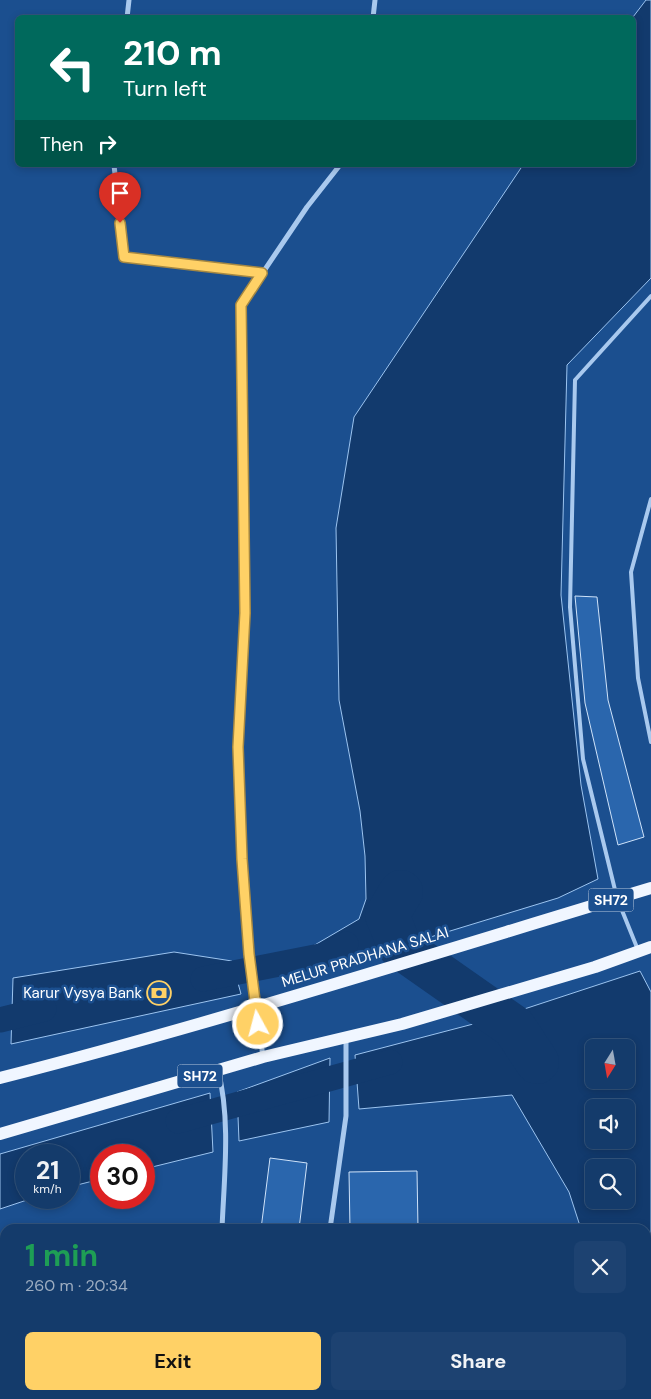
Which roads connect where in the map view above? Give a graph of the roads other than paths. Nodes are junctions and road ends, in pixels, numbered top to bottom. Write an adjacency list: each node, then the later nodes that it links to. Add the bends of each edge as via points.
1 (129, 0): 3 (street)
2 (374, 0): 4 (street)
3 (127, 15)
4 (373, 15)
5 (114, 167): 7 (street, via 124,257)
6 (338, 167): 7 (street)
7 (262, 273): 14 (street, via 241,305 245,613 238,747 242,859)
8 (651, 296): 12 (lane, via 575,380 570,607 583,759)
9 (651, 499): 10 (lane, via 631,572 638,678)
10 (651, 742)
11 (651, 888): 12 (main road, MELUR PRADHANA SALAI / SH72)
12 (617, 898): 13 (lane); 14 (main road, MELUR PRADHANA SALAI / SH72)
13 (648, 949): 15 (main road, SH72)
14 (256, 1007): 16 (street); 18 (main road, MELUR PRADHANA SALAI / SH72)
15 (346, 1039): 16 (main road, SH72); 21 (street, via 346,1116)
16 (264, 1057): 17 (main road, SH72)
17 (218, 1070): 19 (main road, SH72); 20 (street, via 223,1090 226,1156)
18 (0, 1078)
19 (0, 1134)
20 (222, 1224)
21 (331, 1224)

